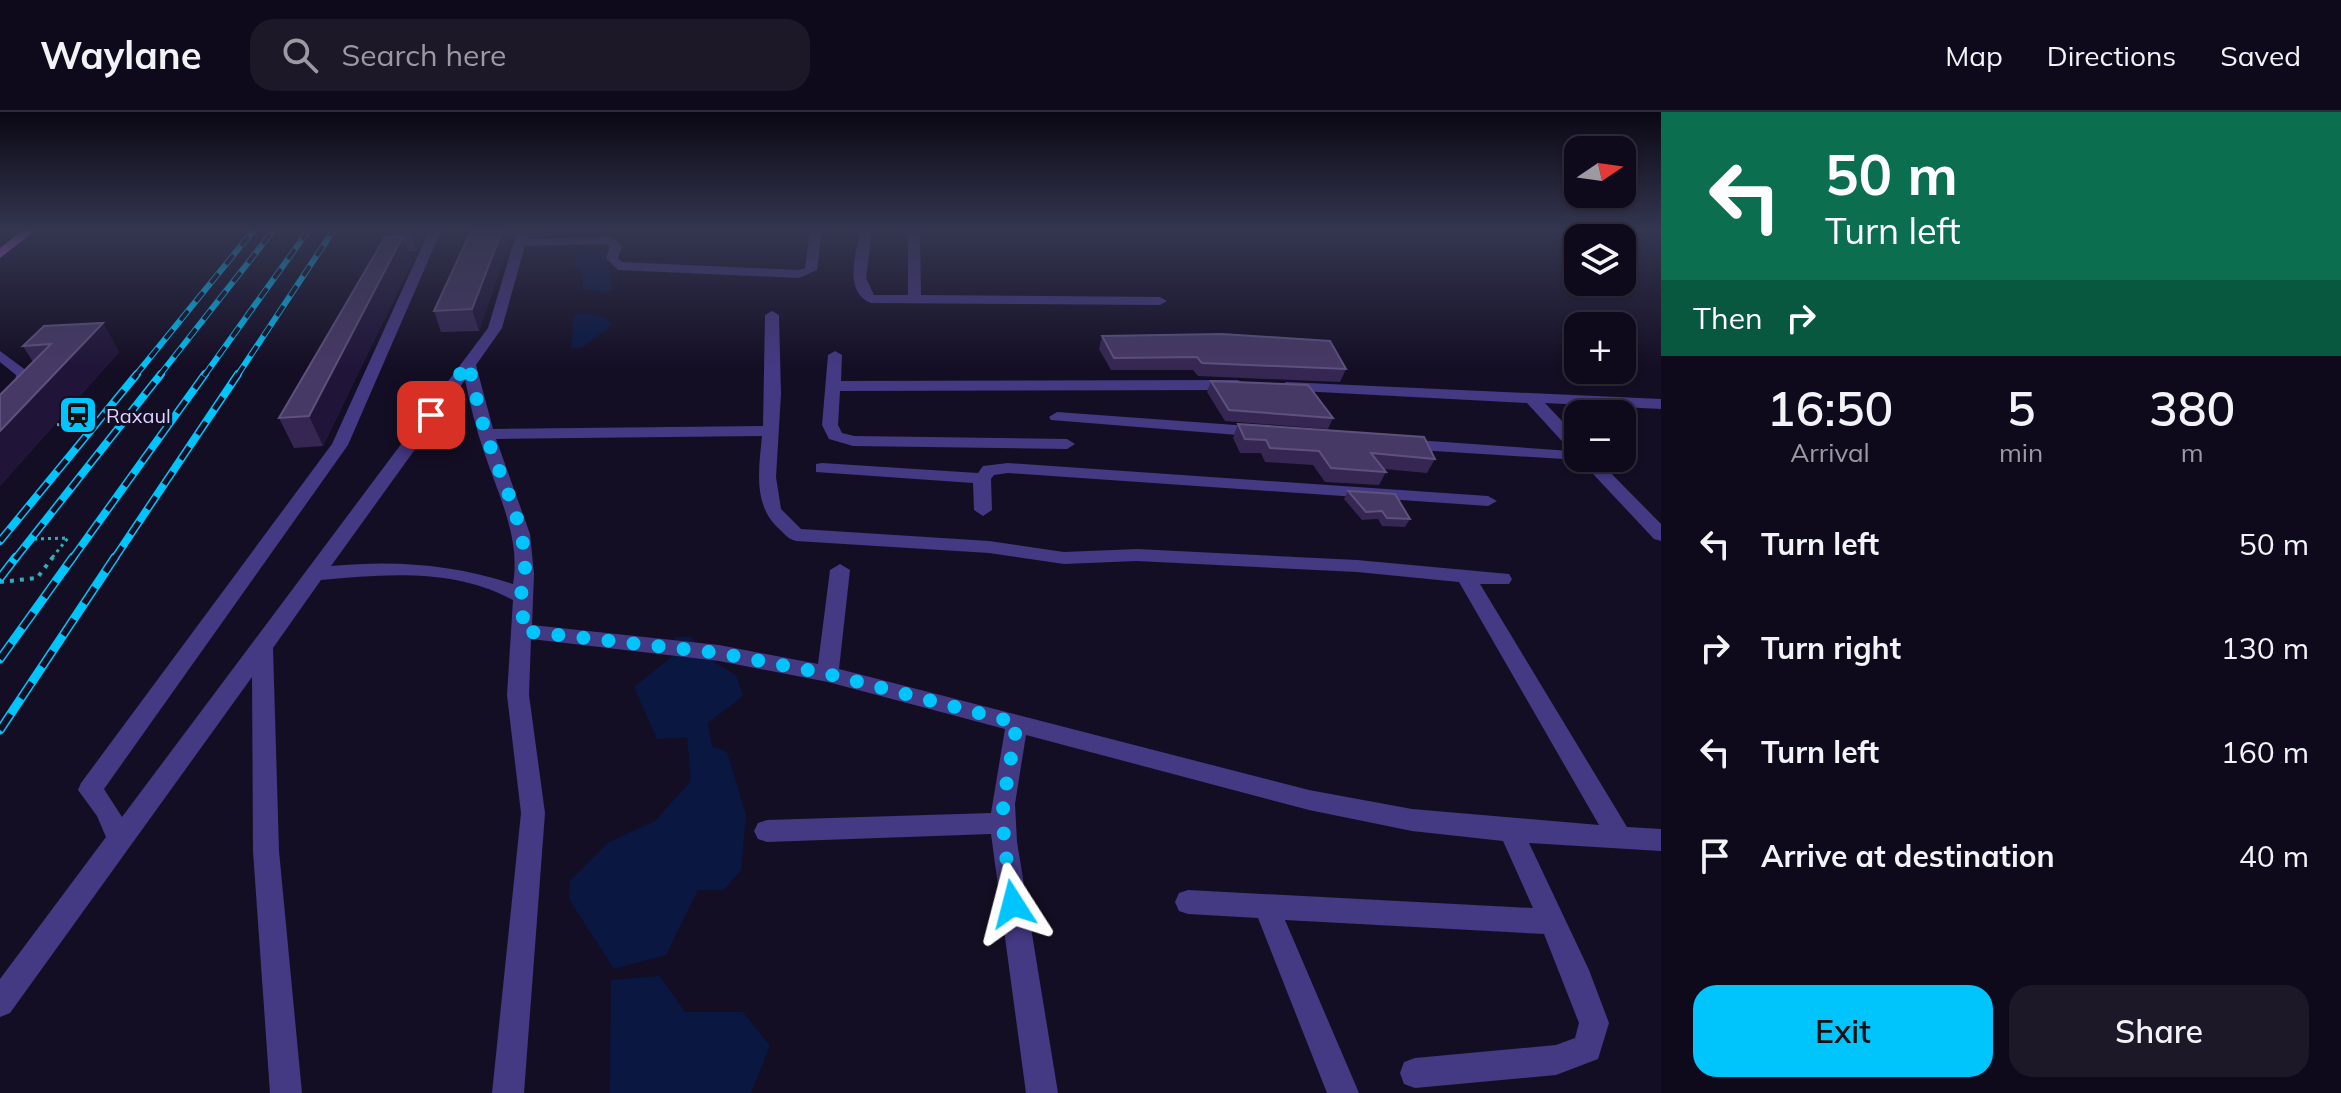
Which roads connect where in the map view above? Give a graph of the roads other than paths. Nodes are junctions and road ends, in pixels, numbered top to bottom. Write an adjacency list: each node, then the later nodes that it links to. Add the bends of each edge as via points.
1 (415, 277): 44 (street, via 340,445 90,790)
2 (510, 277): 10 (street, via 495,328)
3 (861, 277): 5 (street, via 866,297)
4 (915, 277): 5 (street)
5 (915, 301): 6 (street)
6 (1160, 301)
7 (772, 315): 17 (street)
8 (0, 355): 16 (street, via 24,374 21,399)
9 (835, 355): 11 (street)
10 (468, 363): 19 (street); 32 (street)
11 (834, 386): 12 (street); 22 (street, via 830,425 835,436 844,439)
12 (1046, 388): 13 (street, via 1268,386); 15 (street)
13 (1530, 397): 14 (street); 18 (street)
14 (1661, 404)
15 (1057, 417): 20 (street); 22 (street)
16 (0, 424)
17 (770, 431): 19 (street); 33 (street, via 767,477 772,511 796,535 989,547 1064,558 1137,555)
18 (1564, 433)
19 (486, 434): 35 (street, via 522,539)
20 (1280, 434)
21 (1388, 443): 23 (street)
22 (1067, 444): 26 (street)
23 (1564, 455)
24 (822, 468): 27 (street)
25 (1600, 472): 30 (street)
26 (1079, 475): 27 (street, via 1008,468 989,470); 28 (street)
27 (982, 478): 29 (street)
28 (1488, 501)
29 (983, 510)
30 (1661, 535)
31 (840, 570): 38 (street)
32 (315, 574): 35 (street, via 433,567); 37 (street)
33 (1465, 575): 34 (street); 43 (street)
34 (1502, 579)
35 (521, 594): 36 (street)
36 (522, 631): 38 (street, via 719,653); 52 (street, via 518,695 533,813)
37 (262, 646): 44 (street); 51 (street, via 266,851)
38 (828, 674): 39 (street)
39 (1017, 723): 40 (street); 42 (street, via 1309,800 1412,820)
40 (1004, 823): 41 (street); 53 (street)
41 (767, 831)
42 (1511, 831): 43 (street); 48 (street)
43 (1619, 837): 45 (street)
44 (120, 840): 49 (street)
45 (1661, 840)
46 (1188, 902): 47 (street)
47 (1266, 906): 48 (street); 54 (street)
48 (1552, 922): 50 (street, via 1594,1023 1587,1048 1556,1060)
49 (0, 1003)
50 (1415, 1073)
51 (286, 1093)
52 (508, 1093)
53 (1042, 1093)
54 (1343, 1093)

